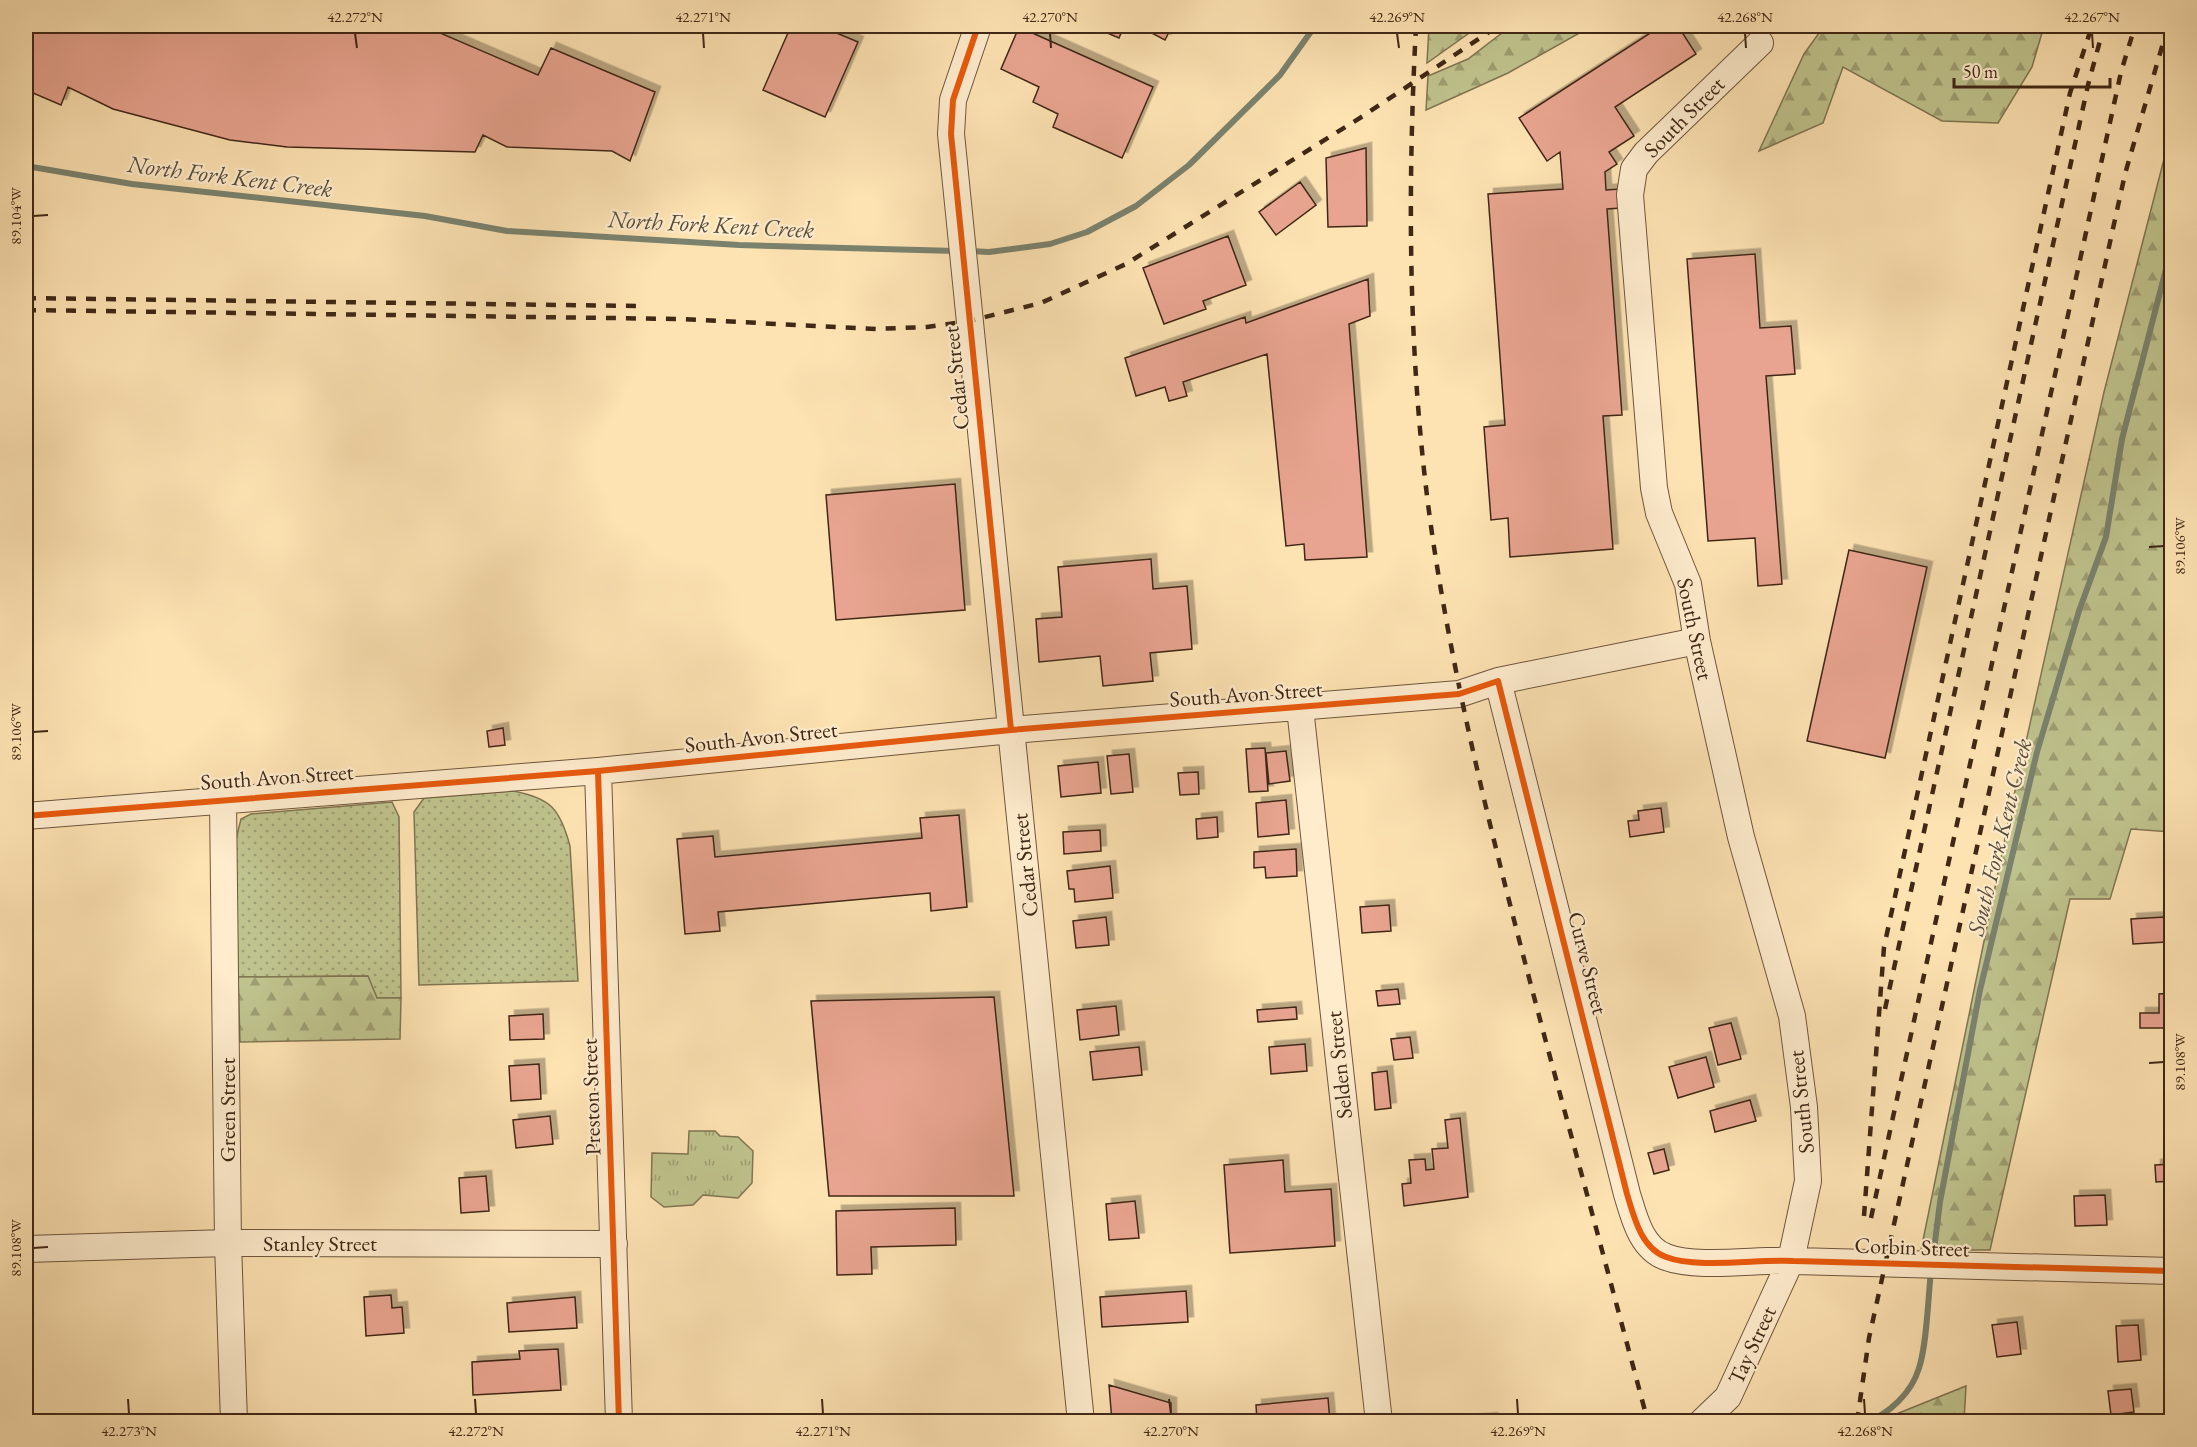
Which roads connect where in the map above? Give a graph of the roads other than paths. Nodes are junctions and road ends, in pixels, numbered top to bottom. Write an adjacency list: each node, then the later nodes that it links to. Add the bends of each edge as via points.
1 (978, 26): 6 (street, Cedar Street, via 953,100 951,134)
2 (1760, 43): 3 (street, South Street, via 1646,153 1634,169 1630,195 1654,488 1665,530 1688,584)
3 (1697, 641): 4 (street, South Avon Street); 14 (street, South Street, via 1741,837 1792,1016 1804,1107 1808,1181)
4 (1498, 681): 5 (street, South Avon Street, via 1459,694); 13 (street, Curve Street, via 1627,1194 1636,1223)
5 (1300, 708): 6 (street, South Avon Street); 19 (street, Selden Street)
6 (1011, 730): 7 (street, South Avon Street); 18 (street, Cedar Street)
7 (598, 771): 8 (street, South Avon Street); 11 (street, Preston Street)
8 (223, 799): 9 (street, South Avon Street); 10 (street, Green Street)
9 (26, 816)
10 (228, 1243): 11 (street, Stanley Street); 12 (street, Stanley Street); 16 (street, Green Street)
11 (614, 1244): 17 (street, Preston Street)
12 (26, 1249)
13 (1653, 1250): 14 (street, Corbin Street, via 1679,1260)
14 (1791, 1260): 15 (street, Corbin Street); 20 (street, Tay Street, via 1728,1397)
15 (2172, 1271)
16 (234, 1422)
17 (619, 1422)
18 (1081, 1422)
19 (1378, 1422)
20 (1702, 1422)

